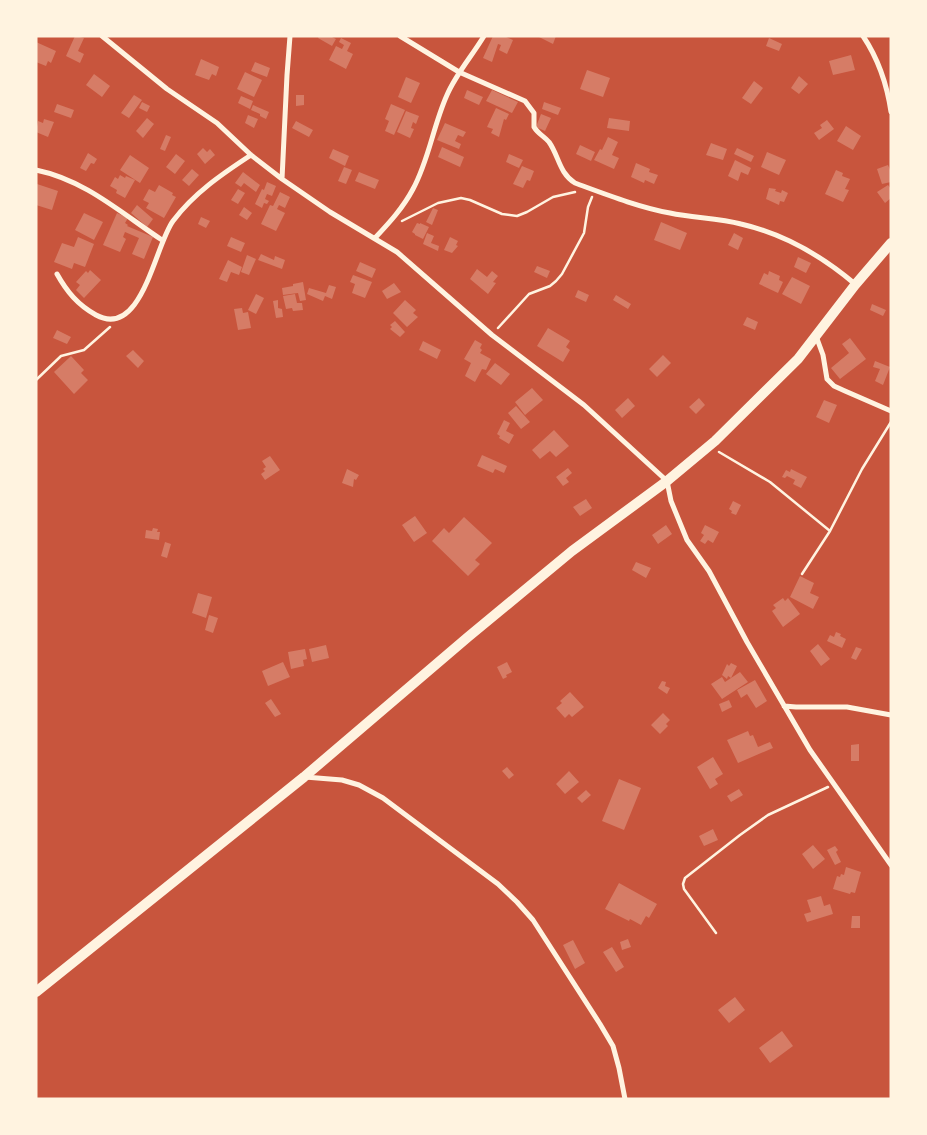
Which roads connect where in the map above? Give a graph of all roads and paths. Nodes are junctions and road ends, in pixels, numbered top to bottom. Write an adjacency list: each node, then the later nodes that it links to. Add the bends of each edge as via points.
1 (102, 36): 8 (street, via 167,89 217,123)
2 (290, 36): 10 (street)
3 (400, 36): 6 (street)
4 (484, 36): 6 (street)
5 (863, 36): 7 (street, via 884,75)
6 (459, 72): 11 (street, via 525,101 534,112 534,128 549,143 567,178); 12 (street, via 446,95 413,190)
7 (891, 112)
8 (251, 155): 10 (street); 14 (street, via 198,193 171,223)
9 (36, 170): 14 (street, via 84,187)
10 (282, 179): 13 (street)
11 (594, 190): 12 (path, via 553,197 517,216 502,214 470,200 453,199); 17 (street, via 668,213 741,224 769,232 809,250); 19 (path, via 584,233 562,274 550,286 529,294)
12 (386, 226): 13 (street)
13 (375, 238): 19 (street, via 397,252)
14 (162, 240): 18 (street, via 136,302)
15 (891, 243): 17 (main road)
16 (58, 274): 18 (street, via 72,297 89,310 110,320)
17 (855, 285): 20 (main road)
18 (120, 318): 21 (path, via 92,345 61,356)
19 (492, 335): 25 (street, via 584,406)
20 (816, 336): 22 (street, via 827,379); 24 (main road, via 798,359)
21 (36, 380)
22 (891, 411)
23 (891, 422): 26 (path)
24 (708, 447): 25 (main road); 26 (path, via 770,482)
25 (668, 481): 28 (street, via 671,501 687,540 709,571); 30 (main road, via 572,551)
26 (830, 531): 27 (path)
27 (802, 574)
28 (784, 706): 29 (street, via 847,707); 31 (street)
29 (891, 715)
30 (304, 777): 34 (main road); 35 (street, via 342,780 383,798 498,884 517,902 544,936 613,1046)
31 (833, 784): 32 (street); 33 (path, via 768,815 685,878 684,889)
32 (891, 865)
33 (716, 933)
34 (36, 992)
35 (625, 1099)

